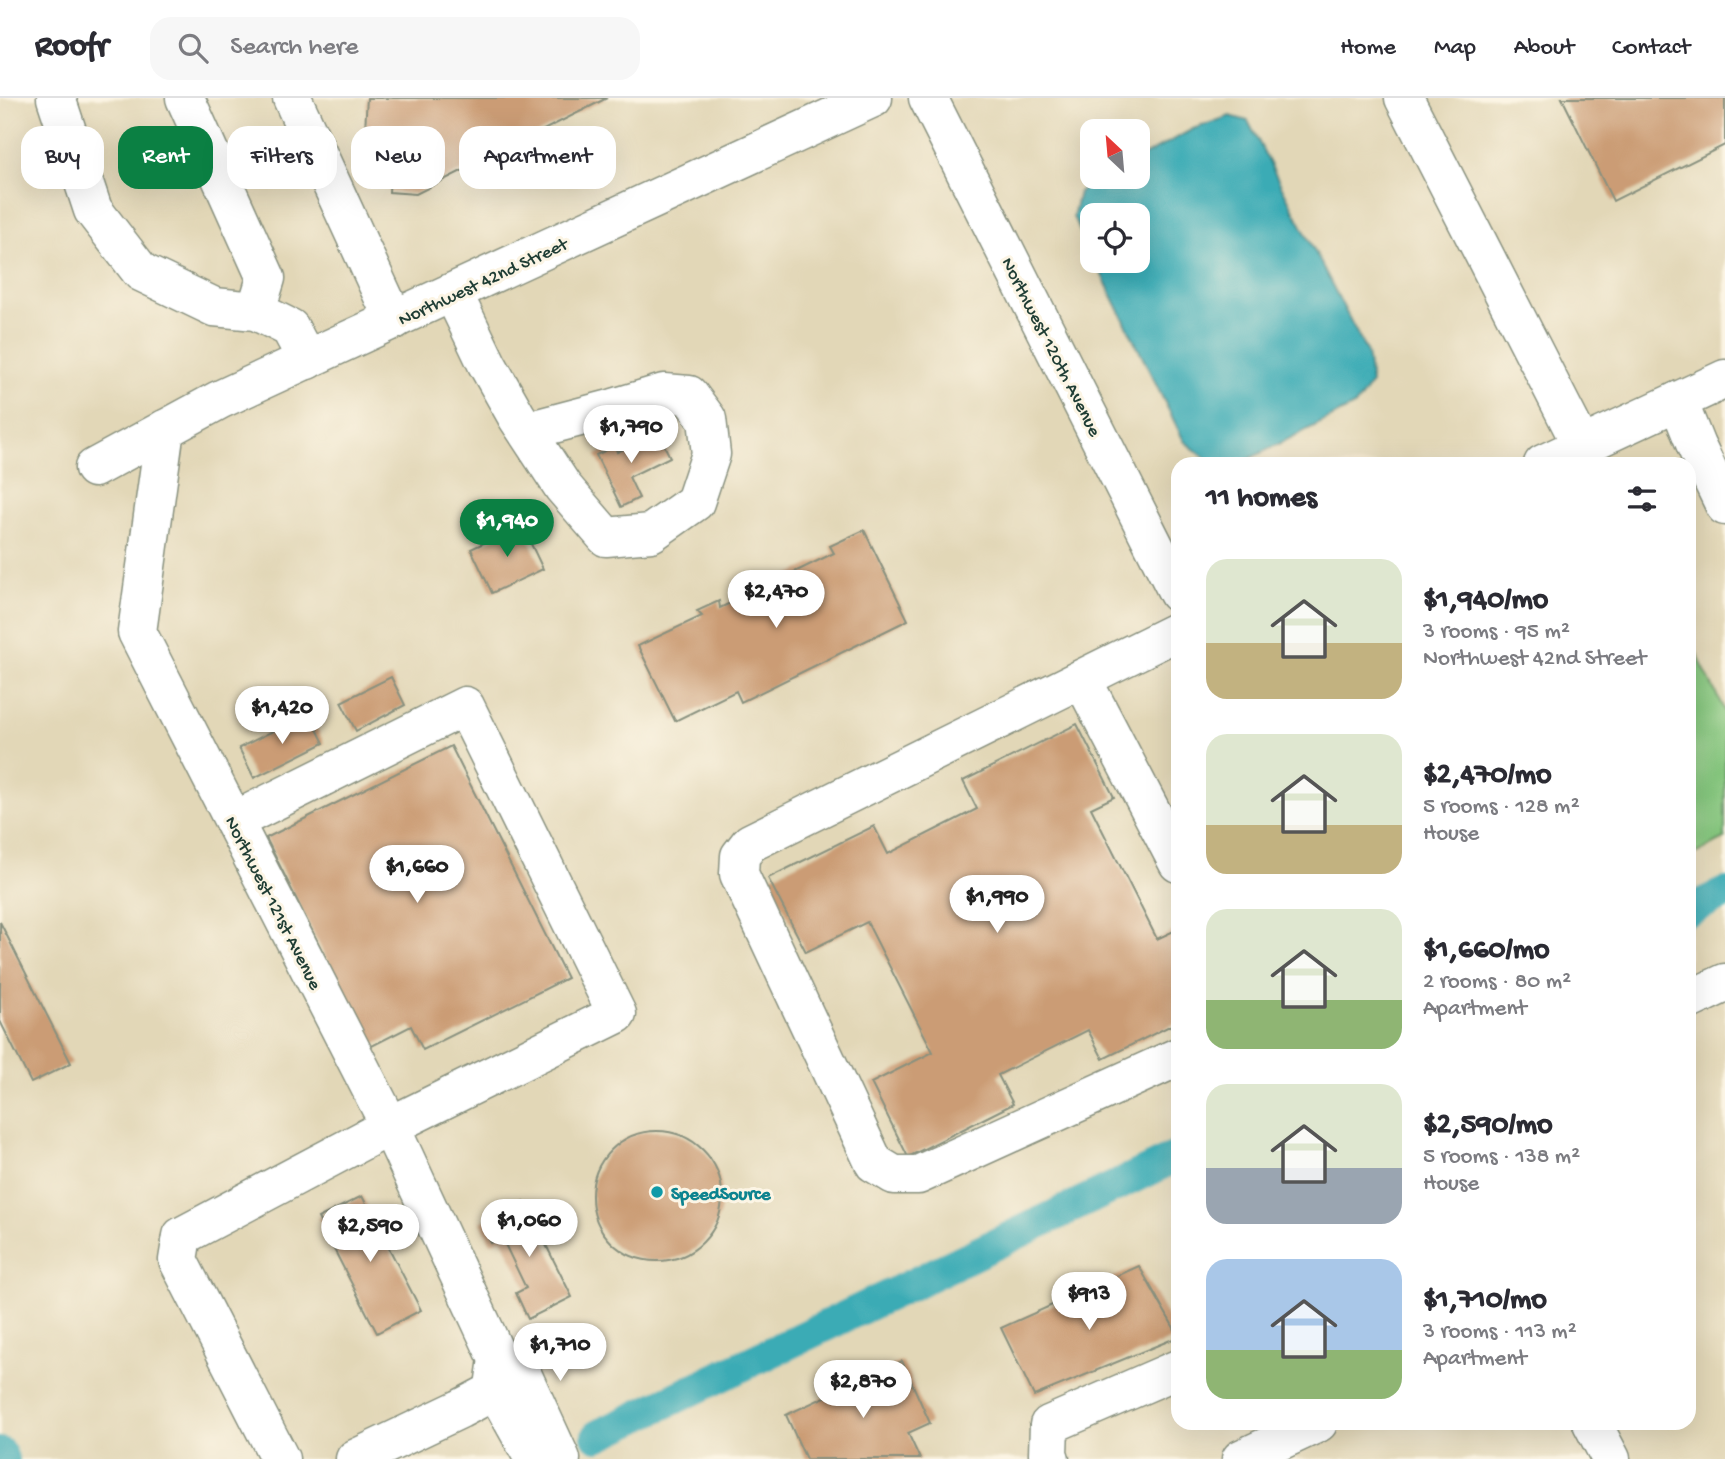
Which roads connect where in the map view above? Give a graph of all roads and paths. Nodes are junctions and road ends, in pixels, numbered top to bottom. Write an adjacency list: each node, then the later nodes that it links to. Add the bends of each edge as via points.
1 (56, 98): 8 (street, via 93,210 141,272 214,307)
2 (185, 98): 8 (street, via 266,278)
3 (292, 98): 9 (street)
4 (873, 98): 7 (street, Northwest 42nd Street)
5 (928, 98): 19 (street, Northwest 120th Avenue)
6 (1404, 98): 15 (street)
7 (453, 293): 9 (street, Northwest 42nd Street); 14 (street, via 487,364)
8 (256, 311): 10 (street, via 290,328)
9 (394, 320): 10 (street, Northwest 42nd Street)
10 (307, 360): 13 (street, Northwest 42nd Street)
11 (1725, 379): 12 (street)
12 (1678, 401): 15 (street); 18 (street)
13 (165, 429): 17 (street, Northwest 42nd Street); 22 (street, Northwest 121st Avenue, via 137,632)
14 (527, 431): 14 (street, via 563,487 606,537 651,533 695,502 711,454 707,419 689,395 664,393)
15 (1582, 446): 16 (street)
16 (1558, 457)
17 (94, 468)
18 (1725, 506)
19 (1171, 579)
20 (1171, 634): 21 (street)
21 (1082, 679): 23 (street); 26 (street, via 750,843 740,856 739,874 874,1163 894,1175 918,1175)
22 (234, 821): 27 (street, Northwest 121st Avenue); 27 (street, via 465,706 617,1014)
23 (1171, 850)
24 (1725, 983): 25 (street)
25 (1696, 997)
26 (1171, 1060)
27 (390, 1126): 29 (street, Northwest 121st Avenue); 33 (street, via 182,1236 178,1260)
28 (1171, 1372): 37 (street, via 1049,1425)
29 (497, 1375): 34 (street, via 460,1409); 35 (street, Northwest 121st Avenue); 36 (street, Northwest 121st Avenue, via 522,1374)
30 (1291, 1430): 32 (street)
31 (1596, 1430): 38 (street)
32 (1245, 1445)
33 (280, 1459)
34 (355, 1459)
35 (534, 1459)
36 (561, 1459)
37 (1050, 1459)
38 (1611, 1459)

